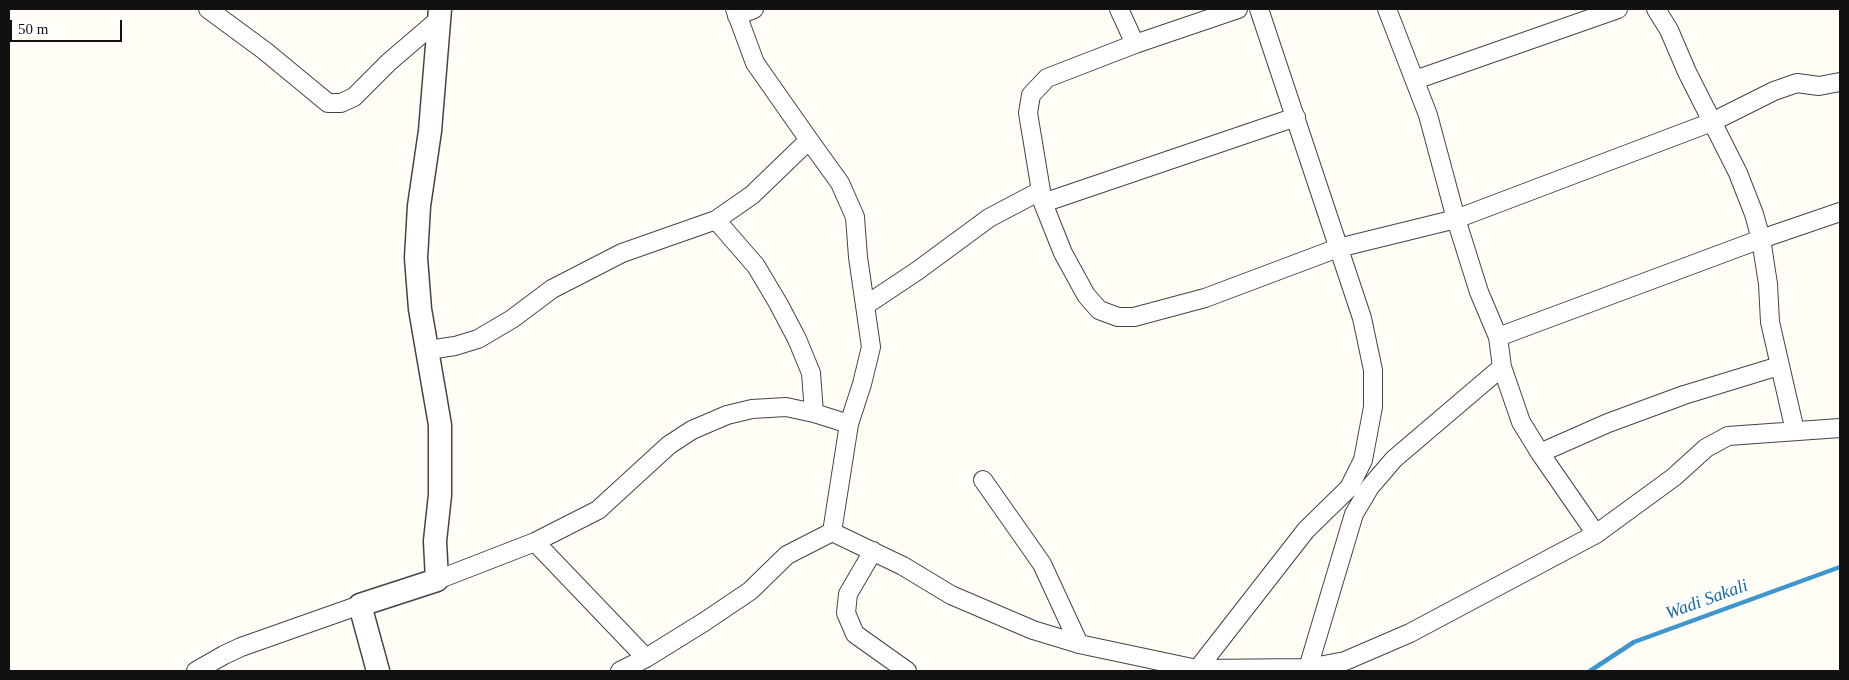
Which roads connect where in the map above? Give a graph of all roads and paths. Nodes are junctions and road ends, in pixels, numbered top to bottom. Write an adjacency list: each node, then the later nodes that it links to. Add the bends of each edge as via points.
1 (208, 9): 10 (street, via 328,102 341,104 354,96)
2 (754, 9): 9 (street)
3 (1118, 9): 11 (street)
4 (1238, 9): 11 (street)
5 (1259, 9): 14 (street)
6 (1387, 9): 12 (street)
7 (1618, 9): 12 (street)
8 (1656, 9): 15 (street)
9 (736, 12): 16 (street, via 755,63)
10 (439, 14): 25 (street, via 416,258 420,309)
11 (1135, 44): 17 (street, via 1047,78 1031,95 1028,114)
12 (1415, 80): 19 (street, via 1428,115)
13 (1840, 82): 15 (street, via 1819,86 1797,84 1774,91)
14 (1296, 117): 17 (street); 22 (street)
15 (1712, 122): 19 (street); 21 (street, via 1738,173)
16 (809, 140): 20 (street, via 752,196); 23 (street, via 840,183 855,217)
17 (1041, 197): 22 (street, via 1063,253 1086,295 1099,310 1118,317 1134,317 1205,298); 23 (street, via 989,218)
18 (1840, 212): 21 (street)
19 (1456, 219): 22 (street); 24 (street, via 1479,292)
20 (716, 220): 25 (street, via 622,253 552,289 478,339); 28 (street, via 756,266 797,339 811,373)
21 (1761, 239): 24 (street); 26 (street, via 1770,322)
22 (1338, 248): 35 (street, via 1362,318 1373,370 1373,407 1363,460)
23 (866, 305): 29 (street, via 871,346)
24 (1498, 337): 27 (street)
25 (428, 350): 40 (street, via 440,425 440,495 434,541)
26 (1779, 366): 31 (street); 32 (street, via 1684,395)
27 (1502, 367): 32 (street, via 1521,422); 34 (street, via 1394,459)
28 (814, 413): 29 (street); 38 (street, via 786,407 752,409 727,415 692,430 669,445 598,510)
29 (849, 424): 36 (street)
30 (1840, 428): 31 (street)
31 (1796, 431): 37 (street, via 1728,436 1706,448 1674,477)
32 (1540, 453): 37 (street)
33 (983, 480): 42 (street, via 1042,564)
34 (1370, 487): 35 (street); 44 (street, via 1354,514)
35 (1349, 488): 45 (street, via 1306,530)
36 (832, 532): 39 (street); 43 (street, via 787,555 750,591)
37 (1596, 534): 44 (street, via 1410,633 1345,661)
38 (535, 542): 40 (street); 43 (street)
39 (873, 551): 42 (street, via 950,595 1033,630); 49 (street, via 848,594 846,614 855,634)
40 (437, 580): 41 (street)
41 (360, 605): 46 (street, via 241,647); 47 (street)
42 (1079, 644): 45 (street)
43 (646, 658): 48 (street)
44 (1308, 668): 45 (street)
45 (1196, 670)
46 (196, 671)
47 (378, 671)
48 (620, 671)
49 (907, 671)

